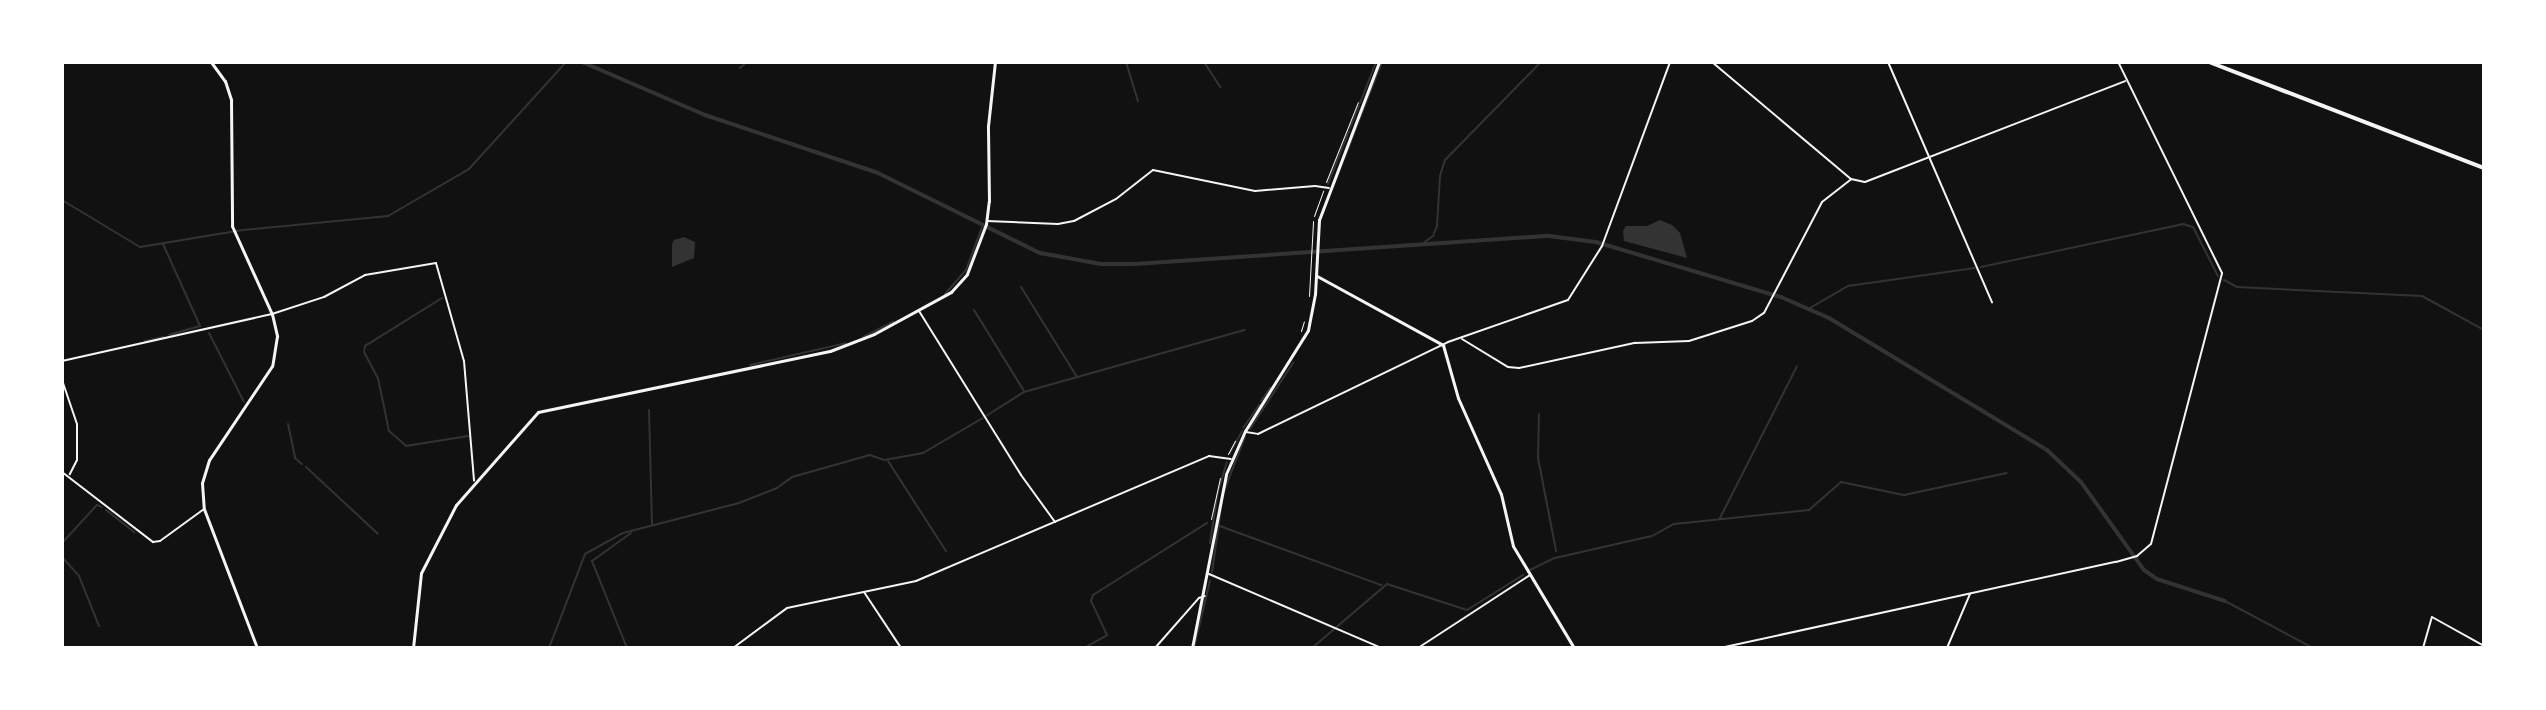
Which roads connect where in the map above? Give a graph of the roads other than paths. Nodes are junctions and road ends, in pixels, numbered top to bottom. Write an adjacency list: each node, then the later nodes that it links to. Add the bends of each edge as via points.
1 (211, 62): 18 (street, via 231,100 233,229)
2 (995, 62): 14 (street)
3 (1379, 62): 13 (street)
4 (1670, 62): 19 (street, via 1604,242 1568,300)
5 (1712, 62): 12 (street)
6 (1888, 62): 10 (street)
7 (2118, 62): 9 (street)
8 (2209, 62): 11 (main road)
9 (2126, 80): 10 (street); 33 (street, via 2222,273 2155,538 2131,559)
10 (1929, 158): 12 (street, via 1874,180); 16 (street)
11 (2484, 168)
12 (1851, 179): 19 (street, via 1814,215 1760,318 1699,338 1635,343 1519,368 1508,367)
13 (1329, 188): 14 (street, via 1255,191 1153,170 1074,221); 15 (street, via 1312,256)
14 (986, 222): 17 (street, via 961,282)
15 (1315, 276): 20 (street); 23 (street, via 1304,338)
16 (1992, 302)
17 (919, 311): 27 (street, via 830,351 545,409); 29 (street)
18 (272, 314): 21 (street); 27 (street, via 324,297 365,275 436,263 464,361); 28 (street, via 277,341 272,366 209,460 202,483)
19 (1461, 338): 20 (street)
20 (1443, 345): 23 (street, via 1258,434); 30 (street, via 1458,398 1501,494 1510,538)
21 (62, 361)
22 (62, 380): 26 (street, via 77,424 77,460)
23 (1245, 431): 24 (street)
24 (1229, 458): 29 (street, via 1209,456); 31 (street)
25 (62, 472): 26 (street)
26 (68, 475): 28 (street, via 155,543)
27 (474, 481): 37 (street, via 421,573)
28 (204, 509): 36 (street)
29 (1055, 523): 32 (street, via 936,574)
30 (1529, 572): 43 (street); 44 (street)
31 (1209, 574): 34 (street); 42 (street)
32 (864, 591): 38 (street, via 787,608); 39 (street)
33 (1970, 594): 45 (street); 46 (street)
34 (1205, 596): 40 (street); 41 (street)
35 (2484, 646): 47 (street, via 2432,617)
36 (257, 648)
37 (413, 648)
38 (733, 648)
39 (901, 648)
40 (1155, 648)
41 (1192, 648)
42 (1382, 648)
43 (1418, 648)
44 (1574, 648)
45 (1720, 648)
46 (1947, 648)
47 (2423, 648)

